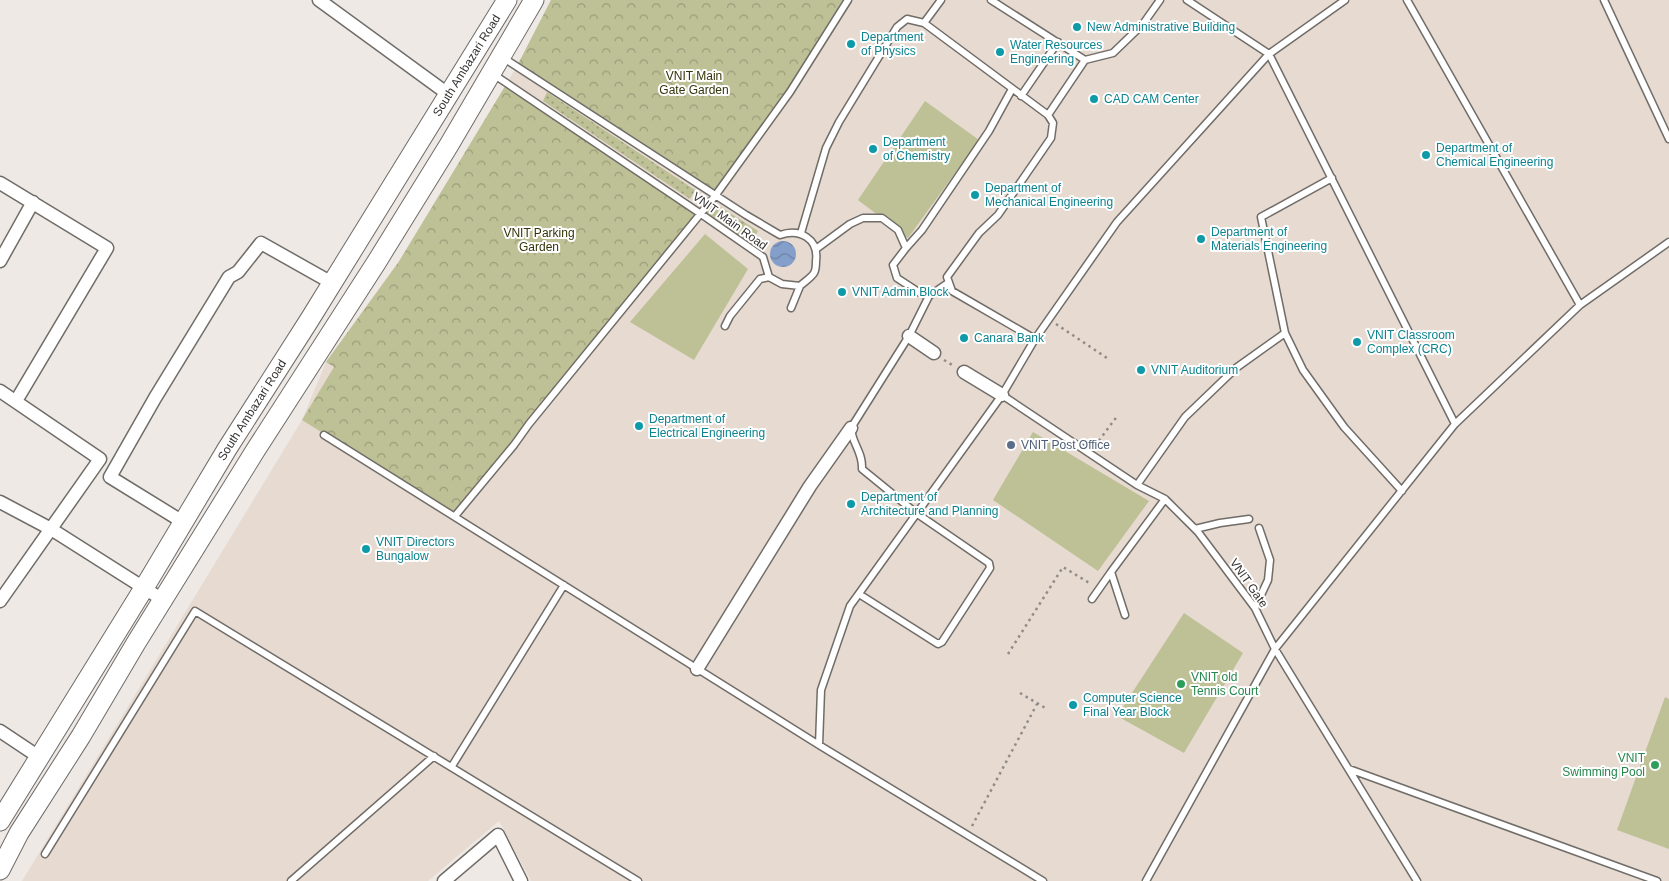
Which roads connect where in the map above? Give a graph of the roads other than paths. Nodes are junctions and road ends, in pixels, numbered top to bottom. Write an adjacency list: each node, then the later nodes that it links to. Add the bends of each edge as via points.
1 (318, 0): 19 (street)
2 (506, 0): 19 (main road, South Ambazari Road)
3 (534, 0): 15 (main road)
4 (848, 0): 25 (lane, via 790,92)
5 (941, 0): 12 (lane)
6 (991, 0): 13 (lane)
7 (1160, 0): 16 (lane, via 1143,24 1113,53)
8 (1187, 0): 14 (lane)
9 (1345, 0): 14 (lane)
10 (1407, 0): 38 (lane)
11 (1604, 0): 22 (lane)
12 (924, 23): 18 (lane); 28 (lane, via 907,19 897,27 839,122 826,148)
13 (1058, 42): 16 (lane); 20 (lane)
14 (1269, 54): 23 (lane); 43 (lane, via 1118,222)
15 (501, 56): 17 (main road); 25 (lane, VNIT Main Road)
16 (1086, 60): 21 (lane)
17 (491, 73): 27 (lane, VNIT Main Road); 68 (main road, via 382,255)
18 (1012, 88): 20 (lane); 30 (lane, via 989,131 922,230)
19 (448, 94): 34 (main road, South Ambazari Road)
20 (1021, 96): 21 (lane)
21 (1048, 115): 35 (lane, via 1053,123 1051,138 998,215 979,233 946,278)
22 (1669, 139)
23 (1332, 178): 41 (lane, via 1261,218); 49 (lane)
24 (0, 183): 26 (street)
25 (715, 196): 27 (lane); 28 (lane, VNIT Main Road, via 780,234)
26 (33, 202): 32 (street); 48 (street, via 107,248)
27 (701, 214): 33 (lane, VNIT Main Road, via 763,257); 57 (lane)
28 (801, 233): 31 (lane, via 814,243)
29 (1669, 242): 38 (lane)
30 (906, 248): 31 (lane, via 898,230 882,218 863,218); 37 (lane, via 893,266 897,278)
31 (816, 249): 36 (lane, via 814,272)
32 (0, 260)
33 (769, 277): 36 (lane, via 782,284); 40 (lane, via 760,278)
34 (332, 283): 59 (main road, South Ambazari Road); 59 (street, via 261,243 238,272 229,277 110,478)
35 (948, 283): 37 (lane); 43 (lane, via 952,291)
36 (800, 286): 39 (lane)
37 (929, 296): 42 (lane)
38 (1580, 306): 49 (lane)
39 (791, 308)
40 (724, 326)
41 (1285, 332): 52 (lane, via 1236,368 1185,417); 53 (lane, via 1303,370 1344,426)
42 (909, 336): 44 (street); 50 (lane)
43 (1036, 339): 47 (lane)
44 (934, 353)
45 (964, 372): 47 (street)
46 (0, 391): 48 (street)
47 (1002, 395): 52 (lane, VNIT Gate); 56 (lane)
48 (16, 401): 61 (street, via 100,459)
49 (1455, 424): 53 (lane)
50 (851, 428): 56 (lane, via 863,459 862,469); 73 (street, via 810,486)
51 (324, 435): 57 (lane)
52 (1136, 485): 54 (lane, VNIT Gate)
53 (1402, 491): 72 (lane)
54 (1165, 499): 62 (lane, VNIT Gate); 63 (lane)
55 (0, 502): 61 (street)
56 (916, 513): 66 (lane); 66 (lane, via 989,563 990,568 942,642 938,644)
57 (455, 516): 64 (lane)
58 (1249, 519): 62 (lane)
59 (183, 522): 65 (main road, South Ambazari Road)
60 (1259, 528): 70 (lane, via 1270,560 1268,580)
61 (51, 529): 65 (street); 69 (street)
62 (1195, 529): 70 (lane, VNIT Gate)
63 (1111, 572): 67 (lane); 71 (lane)
64 (564, 585): 73 (lane); 78 (lane)
65 (144, 588): 68 (street); 76 (main road, South Ambazari Road)
66 (859, 594): 75 (lane, via 850,606 821,690)
67 (1092, 599)
68 (163, 600): 82 (main road, via 19,833)
69 (0, 601)
70 (1255, 608): 72 (lane, VNIT Gate)
71 (1124, 615)
72 (1275, 649): 79 (lane, VNIT Gate); 88 (lane)
73 (697, 669): 75 (lane)
74 (0, 731): 76 (street)
75 (819, 746): 87 (lane)
76 (39, 756): 80 (main road, South Ambazari Road)
77 (434, 756): 78 (lane); 81 (lane, via 195,611); 83 (lane)
78 (452, 766): 86 (lane)
79 (1349, 769): 89 (lane, VNIT Gate); 90 (lane)
80 (0, 821)
81 (45, 854)
82 (0, 870)
83 (291, 881)
84 (444, 881): 85 (street, via 498,836)
85 (521, 881)
86 (638, 881)
87 (1043, 881)
88 (1146, 881)
89 (1417, 881)
90 (1657, 881)

